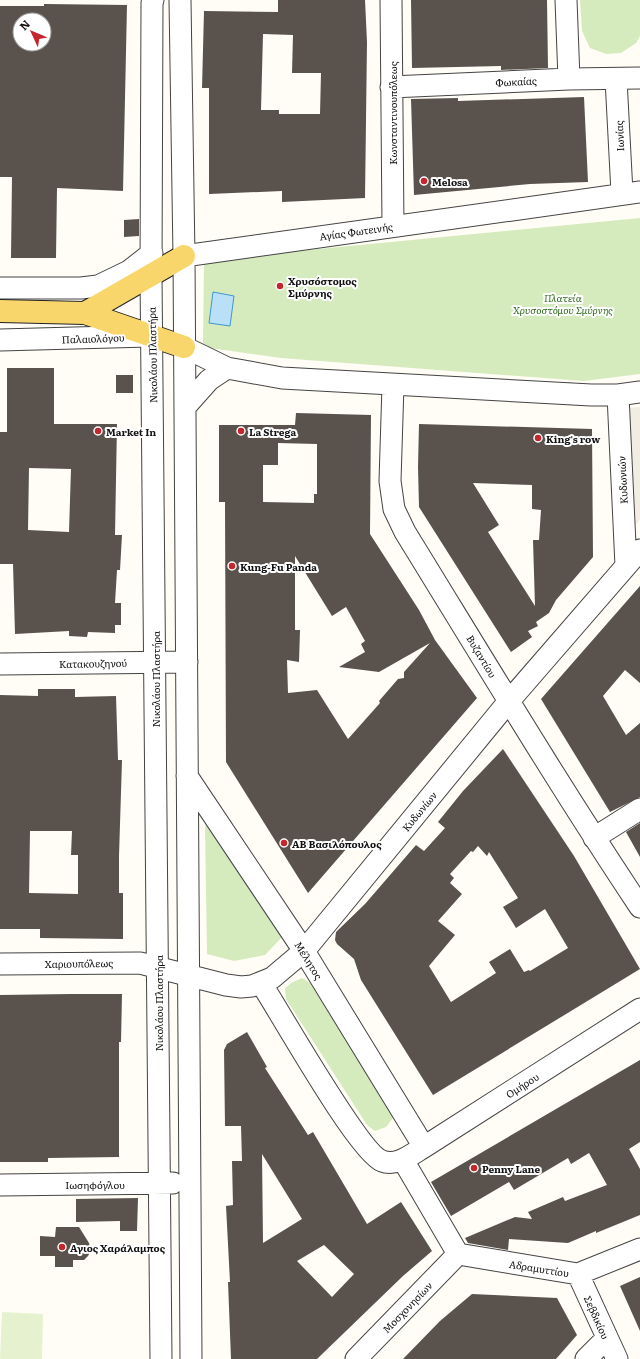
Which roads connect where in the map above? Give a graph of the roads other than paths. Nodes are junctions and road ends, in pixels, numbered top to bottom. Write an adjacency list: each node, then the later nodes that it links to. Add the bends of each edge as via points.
1 (153, 0): 11 (street, Νικολάου Πλαστήρα)
2 (180, 0): 12 (street)
3 (391, 0): 8 (street, Κωνσταντινουπόλεως)
4 (566, 0): 6 (street)
5 (640, 78): 7 (street, Φωκαίας)
6 (569, 79): 7 (street, Φωκαίας); 8 (street, Φωκαίας)
7 (616, 79): 9 (street, Ιωνίας)
8 (391, 87): 10 (street, Κωνσταντινουπόλεως)
9 (631, 193): 10 (street, Αγίας Φωτεινής)
10 (393, 226): 12 (street, Αγίας Φωτεινής)
11 (152, 253): 13 (street, Νικολάου Πλαστήρα); 14 (street, via 129,271 98,286)
12 (184, 256): 13 (main road, Αγίας Φωτεινής); 19 (street)
13 (151, 275): 16 (main road, Αγίας Φωτεινής); 17 (street, Νικολάου Πλαστήρα)
14 (0, 288)
15 (0, 310): 16 (main road)
16 (85, 313): 17 (main road)
17 (152, 336): 18 (street, Παλαιολόγου); 19 (main road, Παλαιολόγου); 27 (street, Νικολάου Πλαστήρα)
18 (0, 340)
19 (184, 347): 20 (street); 24 (street)
20 (227, 368): 21 (street, via 282,378); 24 (street, via 209,380)
21 (394, 384): 23 (street); 30 (street, Βυζαντίου, via 390,481 394,509 405,532)
22 (640, 392): 23 (street)
23 (618, 395): 26 (street, Κυδωνιών)
24 (185, 407): 28 (street)
25 (640, 550): 26 (street, Κυδωνίων)
26 (626, 566): 30 (street, Κυδωνίων)
27 (155, 662): 28 (street, Κατακουζηνού); 29 (street, Κατακουζηνού); 37 (street, Νικολάου Πλαστήρα)
28 (186, 662): 31 (street)
29 (0, 664)
30 (509, 702): 33 (street, Βυζαντίου); 35 (street, Κυδωνίων)
31 (187, 776): 35 (street, Μέλητος); 38 (street)
32 (640, 809): 33 (street)
33 (594, 838): 34 (street, Βυζαντίου)
34 (640, 907)
35 (304, 951): 39 (street, Κυδωνίων, via 283,970); 41 (street, Μέλητος)
36 (0, 964): 37 (street, Χαριουπόλεως, via 129,963)
37 (158, 967): 38 (street, Κυδωνίων); 43 (street, Νικολάου Πλαστήρα)
38 (189, 975): 39 (street, Κυδωνίων, via 235,986 247,987); 44 (street)
39 (261, 983): 42 (street, via 344,1117 371,1153 382,1161)
40 (640, 1009): 41 (street, Ομήρου)
41 (424, 1147): 42 (street, Ομήρου)
42 (403, 1160): 47 (street)
43 (160, 1183): 44 (street, Ιωσηφόγλου); 45 (street, Ιωσηφόγλου); 50 (street, Νικολάου Πλαστήρα)
44 (190, 1184): 51 (street)
45 (0, 1185)
46 (640, 1249): 48 (street, Αδραμυττίου)
47 (458, 1254): 48 (street, Αδραμυττίου); 52 (street, Μοσχονησίων)
48 (578, 1274): 49 (street, Σεβδικίου)
49 (607, 1338): 53 (street); 54 (street, Σεβδικίου)
50 (161, 1359)
51 (191, 1359)
52 (356, 1359)
53 (586, 1359)
54 (617, 1359)

